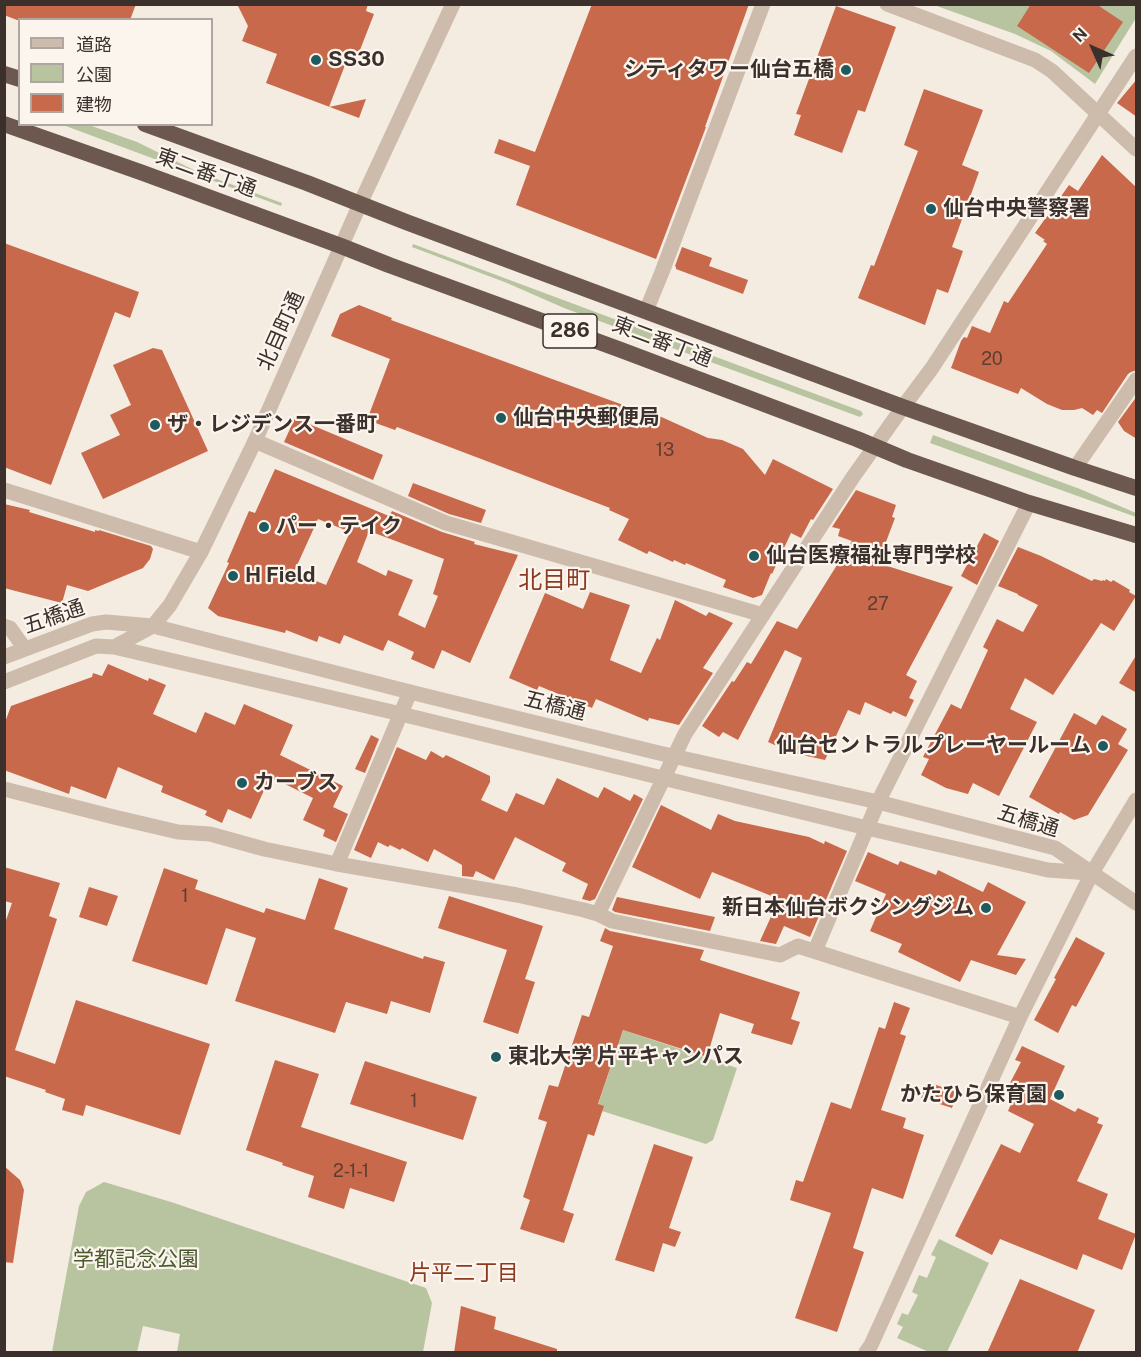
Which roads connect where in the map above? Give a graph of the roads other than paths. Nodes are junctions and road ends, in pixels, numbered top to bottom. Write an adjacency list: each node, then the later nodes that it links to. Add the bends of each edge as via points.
1 (453, 4): 9 (street, 北目町通)
2 (763, 4): 11 (street)
3 (887, 4): 5 (street, via 1035,60)
4 (1137, 56): 5 (street)
5 (1098, 114): 8 (street); 13 (street)
6 (4, 124): 10 (highway, 東二番丁通 / 286)
7 (150, 126): 9 (highway, 東二番丁通 / 286)
8 (1137, 149)
9 (360, 204): 10 (street, 北目町通); 11 (highway, 東二番丁通 / 286)
10 (341, 246): 14 (street, 北目町通); 15 (highway, 東二番丁通 / 286)
11 (646, 311): 13 (highway, 東二番丁通 / 286)
12 (1137, 380): 16 (street)
13 (903, 407): 15 (street); 16 (highway, 東二番丁通 / 286)
14 (255, 441): 21 (street, 北目町通); 22 (street, via 446,523)
15 (876, 447): 19 (highway, 東二番丁通 / 286); 22 (street)
16 (1075, 468): 17 (highway, 東二番丁通 / 286)
17 (1137, 488)
18 (4, 490): 21 (street)
19 (1029, 503): 20 (highway, 東二番丁通 / 286); 35 (street)
20 (1137, 535)
21 (201, 552): 24 (street, 北目町通)
22 (763, 615): 31 (street)
23 (4, 626): 26 (street, via 10,628)
24 (153, 626): 25 (street, 北目町通); 26 (street, 五橋通, via 92,624); 29 (street, 五橋通)
25 (114, 647): 28 (street, 五橋通, via 96,646); 30 (street, 五橋通)
26 (25, 649): 27 (street, 五橋通)
27 (4, 657)
28 (4, 682)
29 (410, 692): 30 (street); 31 (street, 五橋通)
30 (401, 714): 32 (street, 五橋通); 37 (street)
31 (674, 756): 32 (street); 35 (street, 五橋通)
32 (664, 777): 36 (street, 五橋通); 40 (street)
33 (4, 789): 37 (street, via 178,832 210,834)
34 (1137, 800): 38 (street)
35 (878, 802): 36 (street); 38 (street, 五橋通, via 1055,848)
36 (867, 828): 38 (street, 五橋通, via 1048,870); 41 (street)
37 (337, 864): 40 (street, via 517,895)
38 (1092, 873): 39 (street); 42 (street)
39 (1137, 903)
40 (598, 914): 41 (street, via 612,921 780,955 798,946)
41 (815, 951): 42 (street)
42 (1020, 1017): 43 (street)
43 (866, 1353)

